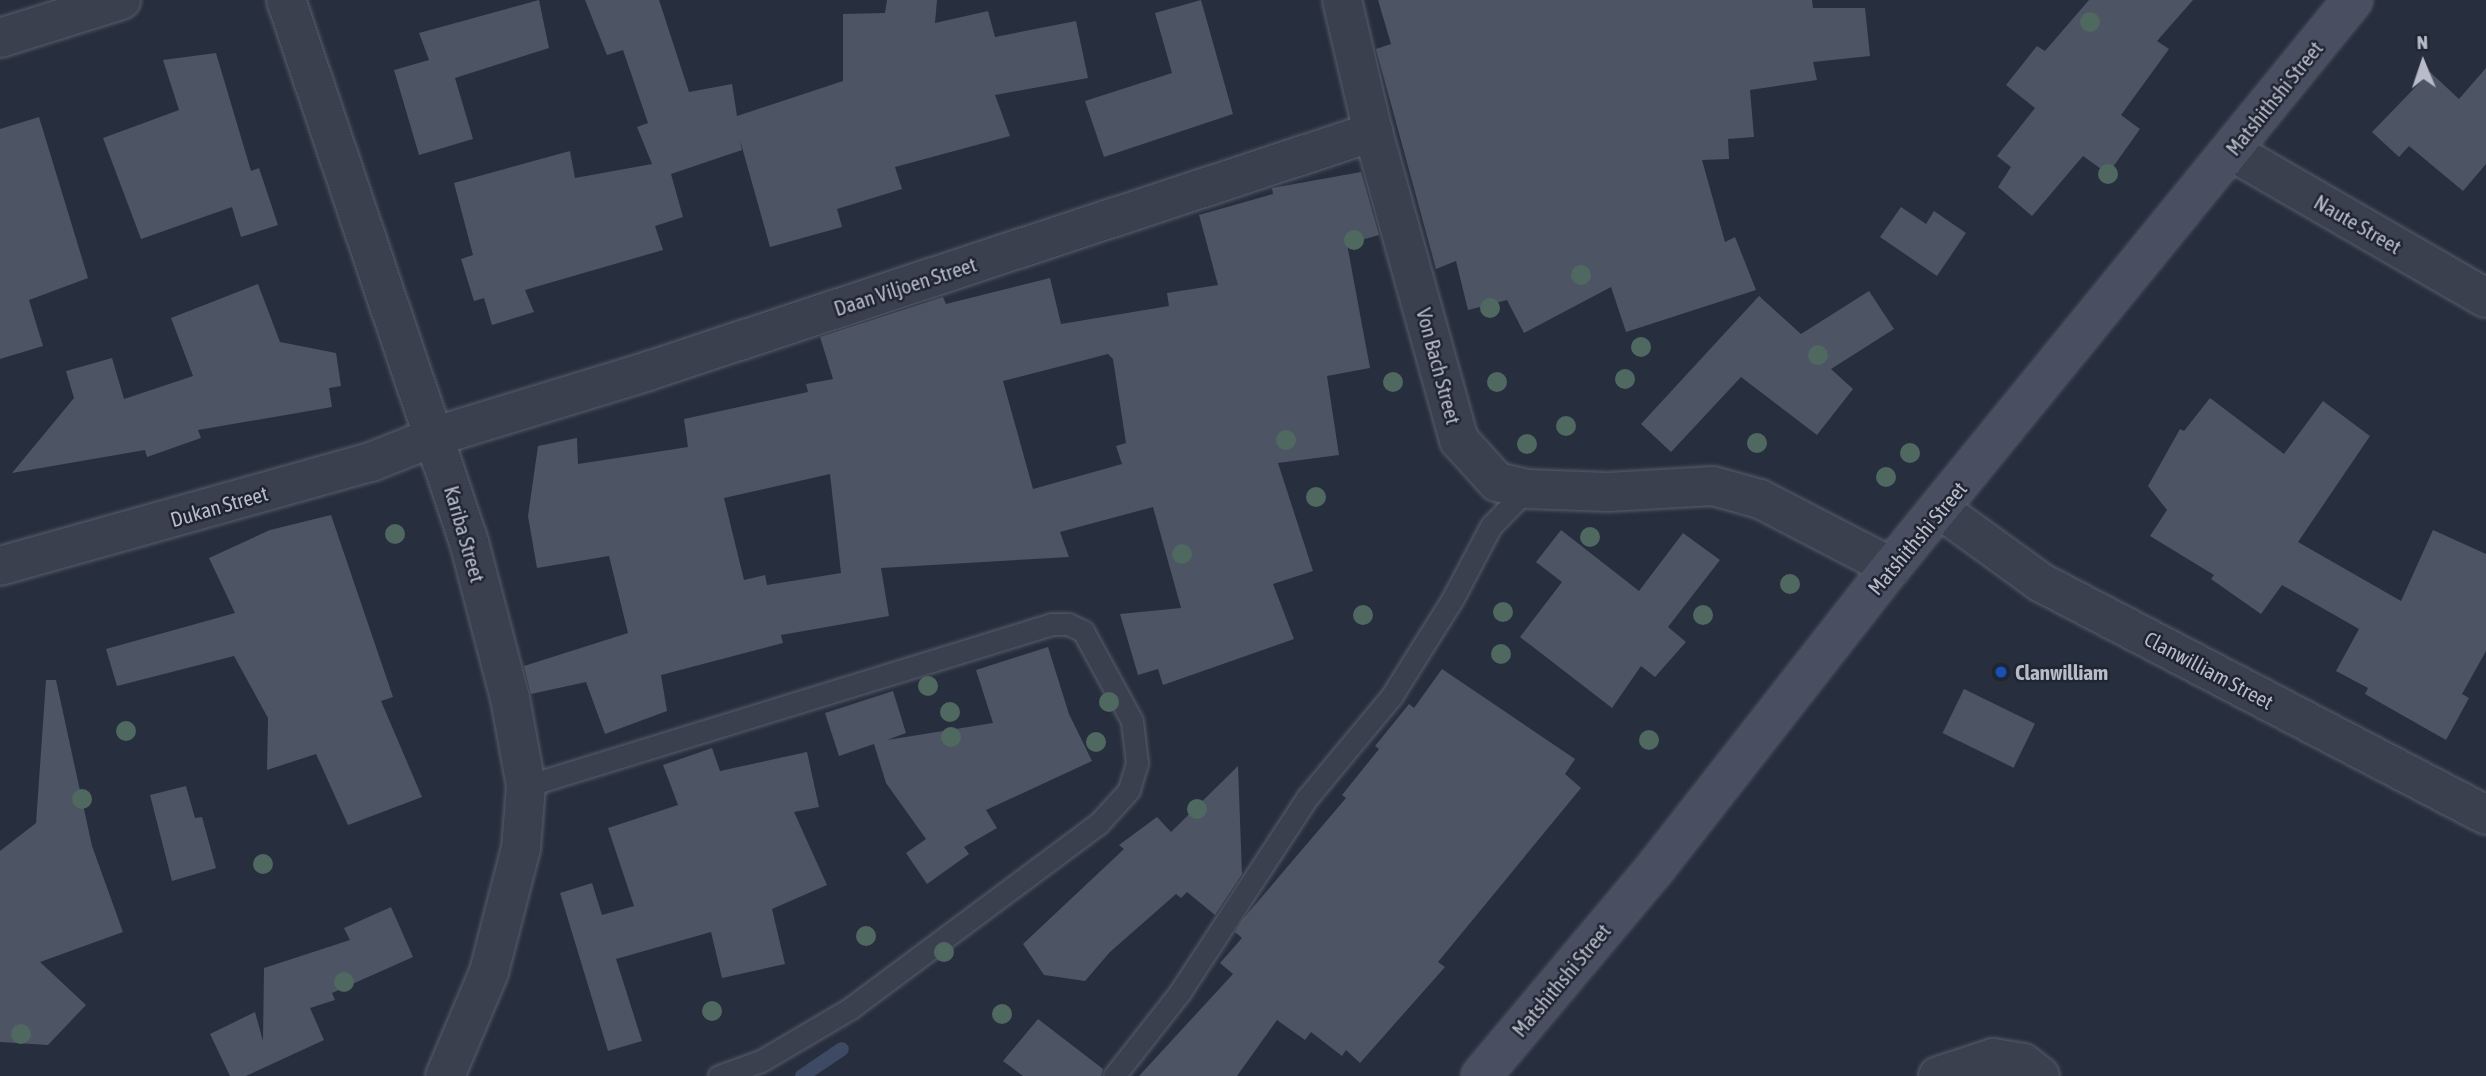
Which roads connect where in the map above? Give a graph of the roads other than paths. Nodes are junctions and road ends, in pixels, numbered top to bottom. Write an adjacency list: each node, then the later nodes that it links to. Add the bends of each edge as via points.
1 (121, 0): 5 (street)
2 (286, 0): 9 (street, Kariba Street)
3 (1342, 0): 6 (street, Von Bach Street)
4 (2353, 0): 7 (main road, Matshithshi Street)
5 (0, 38)
6 (1373, 132): 9 (street, Daan Viljoen Street, via 645,372); 10 (street, Von Bach Street, via 1459,440 1497,482)
7 (2231, 151): 8 (street, Naute Street); 11 (main road, Matshithshi Street)
8 (2486, 298)
9 (436, 436): 12 (street, Dukan Street, via 371,462); 14 (street, Kariba Street, via 510,698)
10 (1527, 489): 13 (street, Von Bach Street, via 1608,492 1713,486 1760,499); 18 (lane, via 1491,526 1454,598 1391,697 1307,798 1180,992)
11 (1941, 510): 13 (main road, Matshithshi Street); 15 (street, Clanwilliam Street, via 2040,582)
12 (0, 566)
13 (1891, 567): 19 (main road, Matshithshi Street, via 1657,866)
14 (526, 786): 16 (street, Kariba Street, via 521,848 489,972); 17 (lane, via 1052,624 1083,631 1132,721 1137,763 1129,790 1099,823 851,1008 761,1061)
15 (2486, 815)
16 (444, 1076)
17 (719, 1076)
18 (1114, 1076)
19 (1481, 1076)
20 (1938, 1076): 21 (street, via 1993,1058 2023,1063)
21 (2040, 1076)

